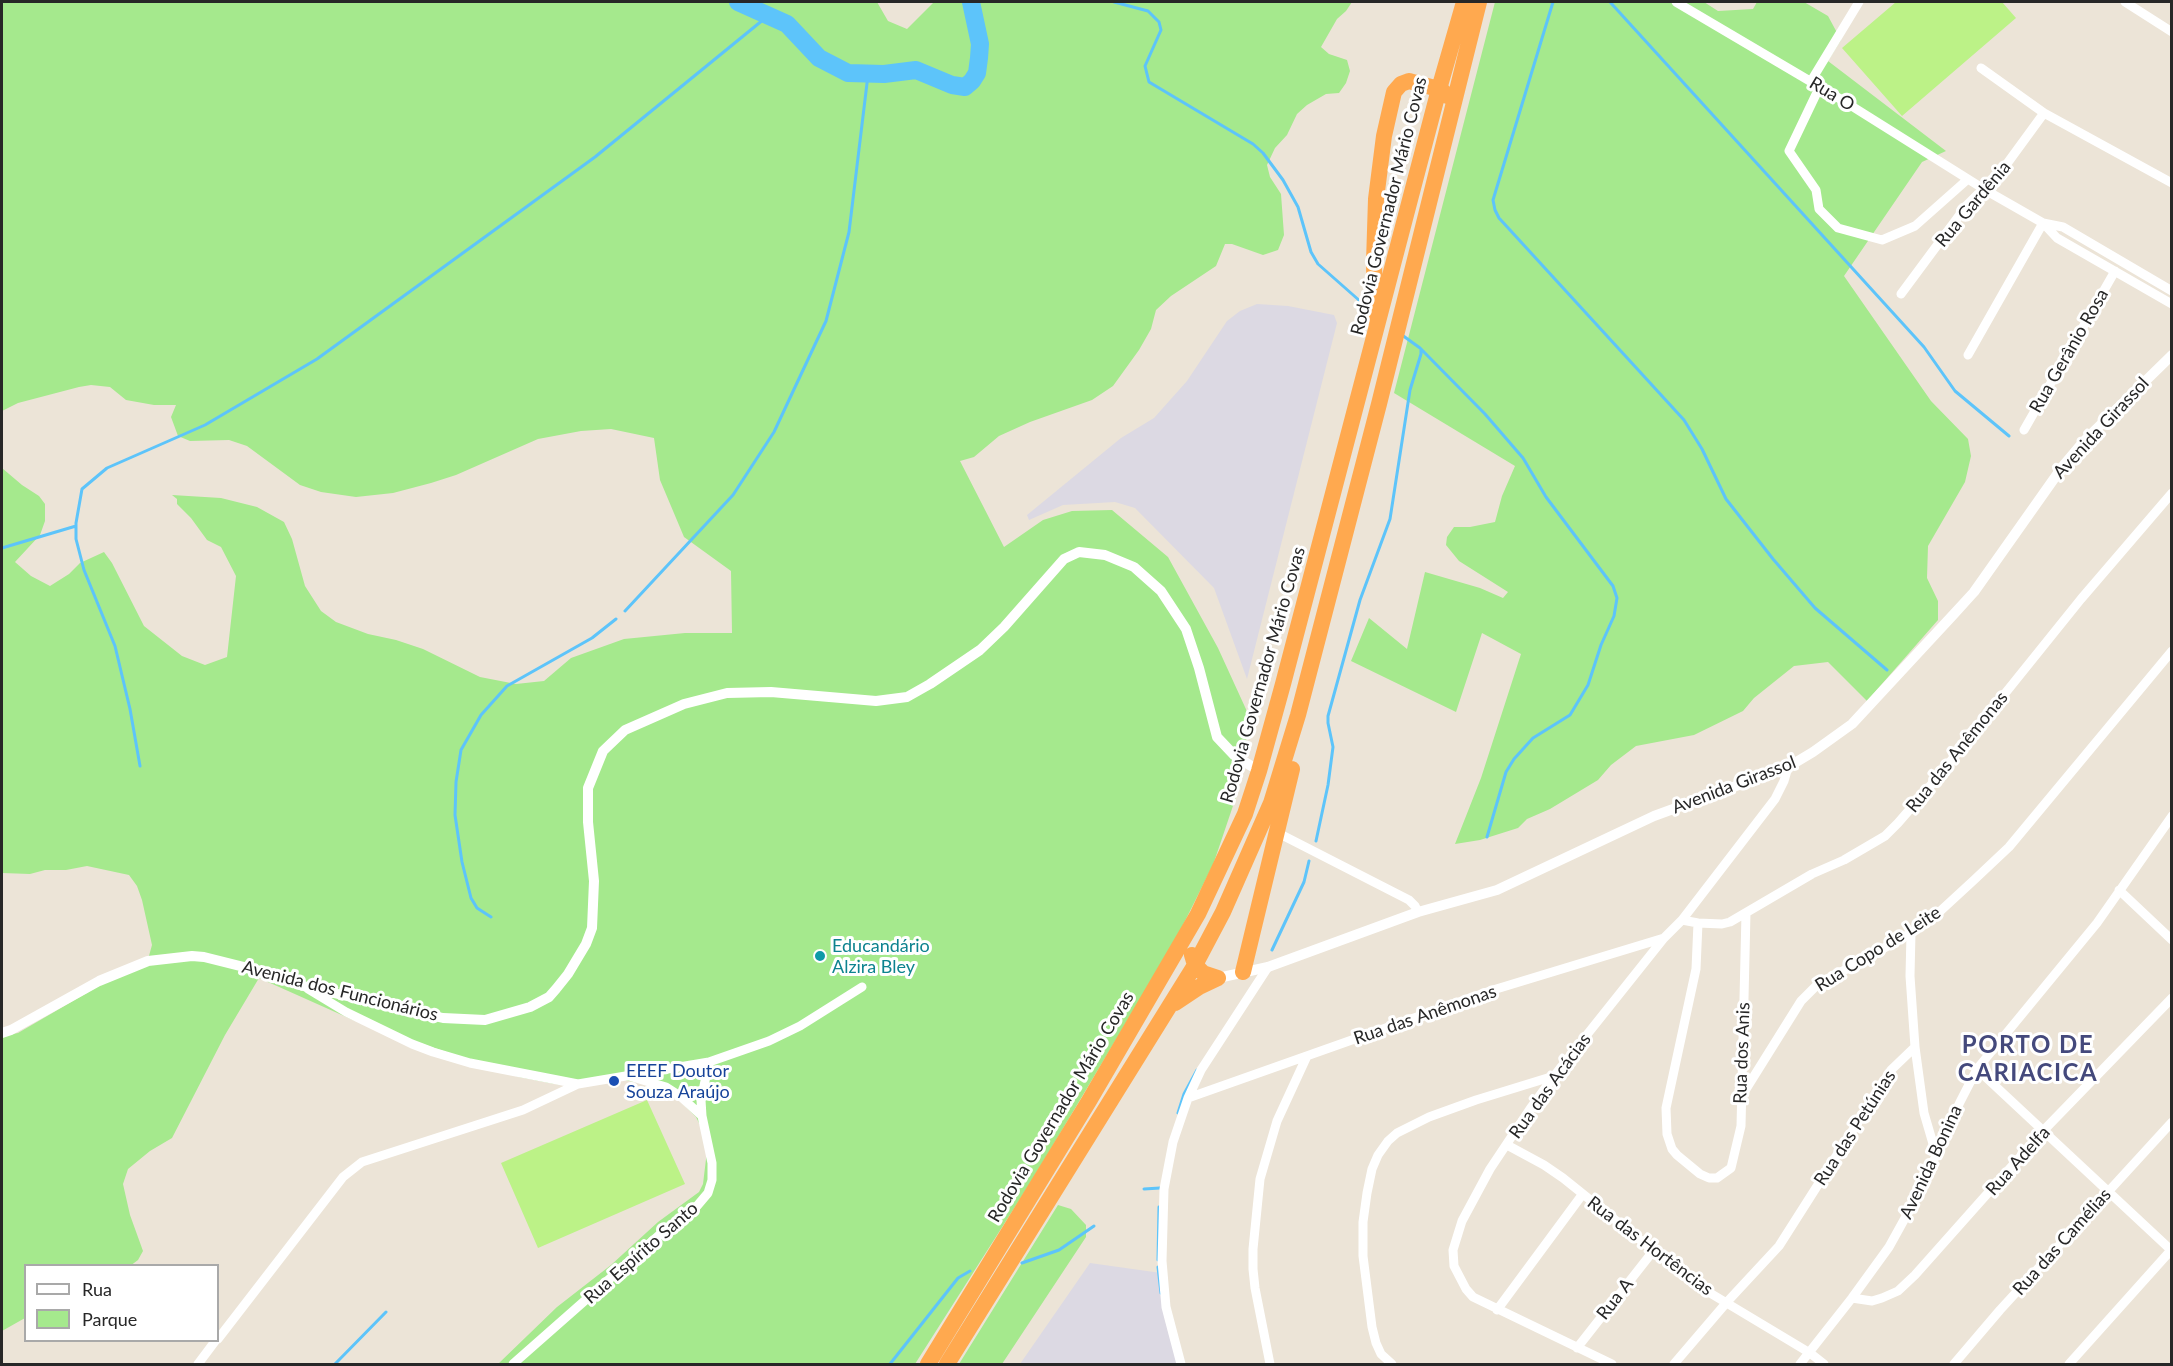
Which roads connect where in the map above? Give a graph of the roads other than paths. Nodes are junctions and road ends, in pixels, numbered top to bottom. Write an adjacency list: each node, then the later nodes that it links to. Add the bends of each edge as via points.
1 (1464, 2): 10 (highway, Rodovia Governador Mário Covas)
2 (1479, 2): 17 (highway, Rodovia Governador Mário Covas)
3 (1676, 2): 8 (street, Rua O)
4 (1859, 2): 8 (street)
5 (2130, 3): 6 (street)
6 (2172, 32)
7 (1981, 68): 11 (street)
8 (1811, 81): 9 (street, Rua O)
9 (1820, 86): 12 (street, Rua O); 12 (street, via 1789,151 1816,190 1819,209 1838,228 1882,240 1915,226)
10 (1439, 89): 17 (highway, via 1448,100 1407,254); 21 (highway, Rodovia Governador Mário Covas); 21 (highway, via 1405,82 1394,92 1390,105 1374,231)
11 (2044, 113): 13 (street); 14 (street, Rua Gardênia)
12 (1968, 179): 14 (street, Rua O)
13 (2171, 181)
14 (1987, 191): 15 (street, Rua O); 19 (street, Rua Gardênia, via 1967,205)
15 (2043, 222): 16 (street, via 2057,238); 18 (street, via 2062,227); 22 (street)
16 (2115, 272): 20 (street); 24 (street, Rua Gerânio Rosa)
17 (1408, 281): 27 (highway, Rodovia Governador Mário Covas)
18 (2172, 291)
19 (1900, 294)
20 (2172, 304)
21 (1376, 334): 29 (highway, Rodovia Governador Mário Covas)
22 (1968, 355)
23 (2172, 355): 28 (street, Avenida Girassol, via 2084,441 1974,592 1899,674 1852,724)
24 (2024, 430)
25 (2172, 493): 35 (street, Rua das Anêmonas, via 1885,836)
26 (2172, 651): 38 (street, Rua Copo de Leite, via 2009,847)
27 (1298, 715): 32 (highway, via 1297,746); 41 (highway, Rodovia Governador Mário Covas, via 1253,848)
28 (1788, 767): 34 (street, Avenida Girassol, via 1654,816 1497,890); 36 (street, Rua das Acácias, via 1775,799)
29 (1259, 771): 30 (highway, Rodovia Governador Mário Covas); 45 (street, Avenida dos Funcionários, via 1217,737 1186,629 1161,591 1134,567 1106,555 1079,552 1064,559 980,650 907,697 876,701 771,692 727,693 684,704 625,730 603,751 588,788 594,881 592,928 568,974 539,1003 485,1020 443,1018)
30 (1245, 814): 41 (highway, via 1249,829 1192,938); 77 (highway, Rodovia Governador Mário Covas, via 1198,914)
31 (2172, 816): 33 (street, Avenida Bonina)
32 (1278, 833): 34 (street, via 1409,900); 43 (highway)
33 (2119, 890): 40 (street); 53 (street, Avenida Bonina, via 2097,923)
34 (1418, 912): 42 (street, Avenida Girassol)
35 (1746, 913): 37 (street, Rua das Anêmonas, via 1722,924); 57 (street, Rua dos Anis)
36 (1682, 920): 37 (street, Rua das Anêmonas); 39 (street, Rua das Acácias)
37 (1698, 923): 57 (street, Rua dos Anis, via 1696,969 1666,1108 1667,1134 1677,1155 1709,1178 1717,1178 1731,1168 1741,1126)
38 (1911, 933): 50 (street); 57 (street, Rua Copo de Leite, via 1816,986 1801,1001)
39 (1664, 938): 51 (street, Rua das Anêmonas, via 1493,990); 55 (street, Rua das Acácias)
40 (2172, 940)
41 (1195, 964): 44 (highway, via 1203,973); 48 (highway, Rodovia Governador Mário Covas)
42 (1268, 967): 43 (street, Avenida Girassol); 58 (street)
43 (1243, 972): 44 (street, Avenida Girassol)
44 (1218, 978): 48 (highway)
45 (303, 986): 49 (street, Avenida dos Funcionários, via 204,957 162,958 99,981); 56 (street, via 346,1012 422,1048 470,1063)
46 (862, 987): 52 (street, via 800,1026)
47 (2172, 998): 61 (street, Rua Adelfa)
48 (1169, 1008): 78 (highway, Rodovia Governador Mário Covas)
49 (2, 1033)
50 (1915, 1047): 63 (street, via 1924,1113); 69 (street, Rua das Petúnias, via 1891,1070 1779,1246)
51 (1307, 1056): 58 (street, Rua das Anêmonas); 80 (street, via 1277,1121 1260,1179 1253,1269)
52 (709, 1062): 54 (street); 59 (street, Rua Espírito Santo, via 702,1092)
53 (1977, 1069): 61 (street); 63 (street, Avenida Bonina)
54 (627, 1076): 56 (street); 59 (street, via 666,1088)
55 (1554, 1076): 62 (street, Rua das Acácias); 81 (street, via 1429,1117 1397,1133 1378,1155 1367,1193 1363,1256 1372,1327 1382,1354)
56 (578, 1084): 71 (street, via 509,1115 352,1168)
57 (1741, 1097)
58 (1188, 1098): 79 (street, via 1165,1180 1161,1261 1166,1307)
59 (702, 1116): 76 (street, Rua Espírito Santo, via 712,1163 708,1194)
60 (2172, 1122): 64 (street, Rua das Camélias)
61 (2044, 1130): 64 (street); 68 (street, Rua Adelfa, via 1898,1291 1872,1301)
62 (1507, 1145): 65 (street, Rua das Hortências, via 1544,1165); 70 (street, Rua das Acácias, via 1462,1221 1453,1250 1454,1266 1466,1289)
63 (1936, 1154): 68 (street, Avenida Bonina, via 1894,1238)
64 (2108, 1191): 66 (street); 86 (street, Rua das Camélias)
65 (1582, 1195): 67 (street, Rua das Hortências); 70 (street)
66 (2171, 1249): 87 (street)
67 (1654, 1250): 69 (street, Rua das Hortências, via 1695,1284); 73 (street, Rua A)
68 (1852, 1298): 74 (street, Avenida Bonina)
69 (1727, 1302): 74 (street, Rua das Hortências); 83 (street, Rua das Petúnias)
70 (1497, 1310): 73 (street, Rua das Acácias)
71 (219, 1337)
72 (215, 1342): 75 (street)
73 (1577, 1348): 82 (street, Rua das Acácias)
74 (1810, 1353): 84 (street, Avenida Bonina); 85 (street, Rua das Hortências)
75 (198, 1365)
76 (513, 1365)
77 (928, 1365)
78 (947, 1365)
79 (1181, 1365)
80 (1270, 1365)
81 (1392, 1365)
82 (1612, 1365)
83 (1674, 1365)
84 (1800, 1365)
85 (1824, 1365)
86 (1954, 1365)
87 (2069, 1365)

